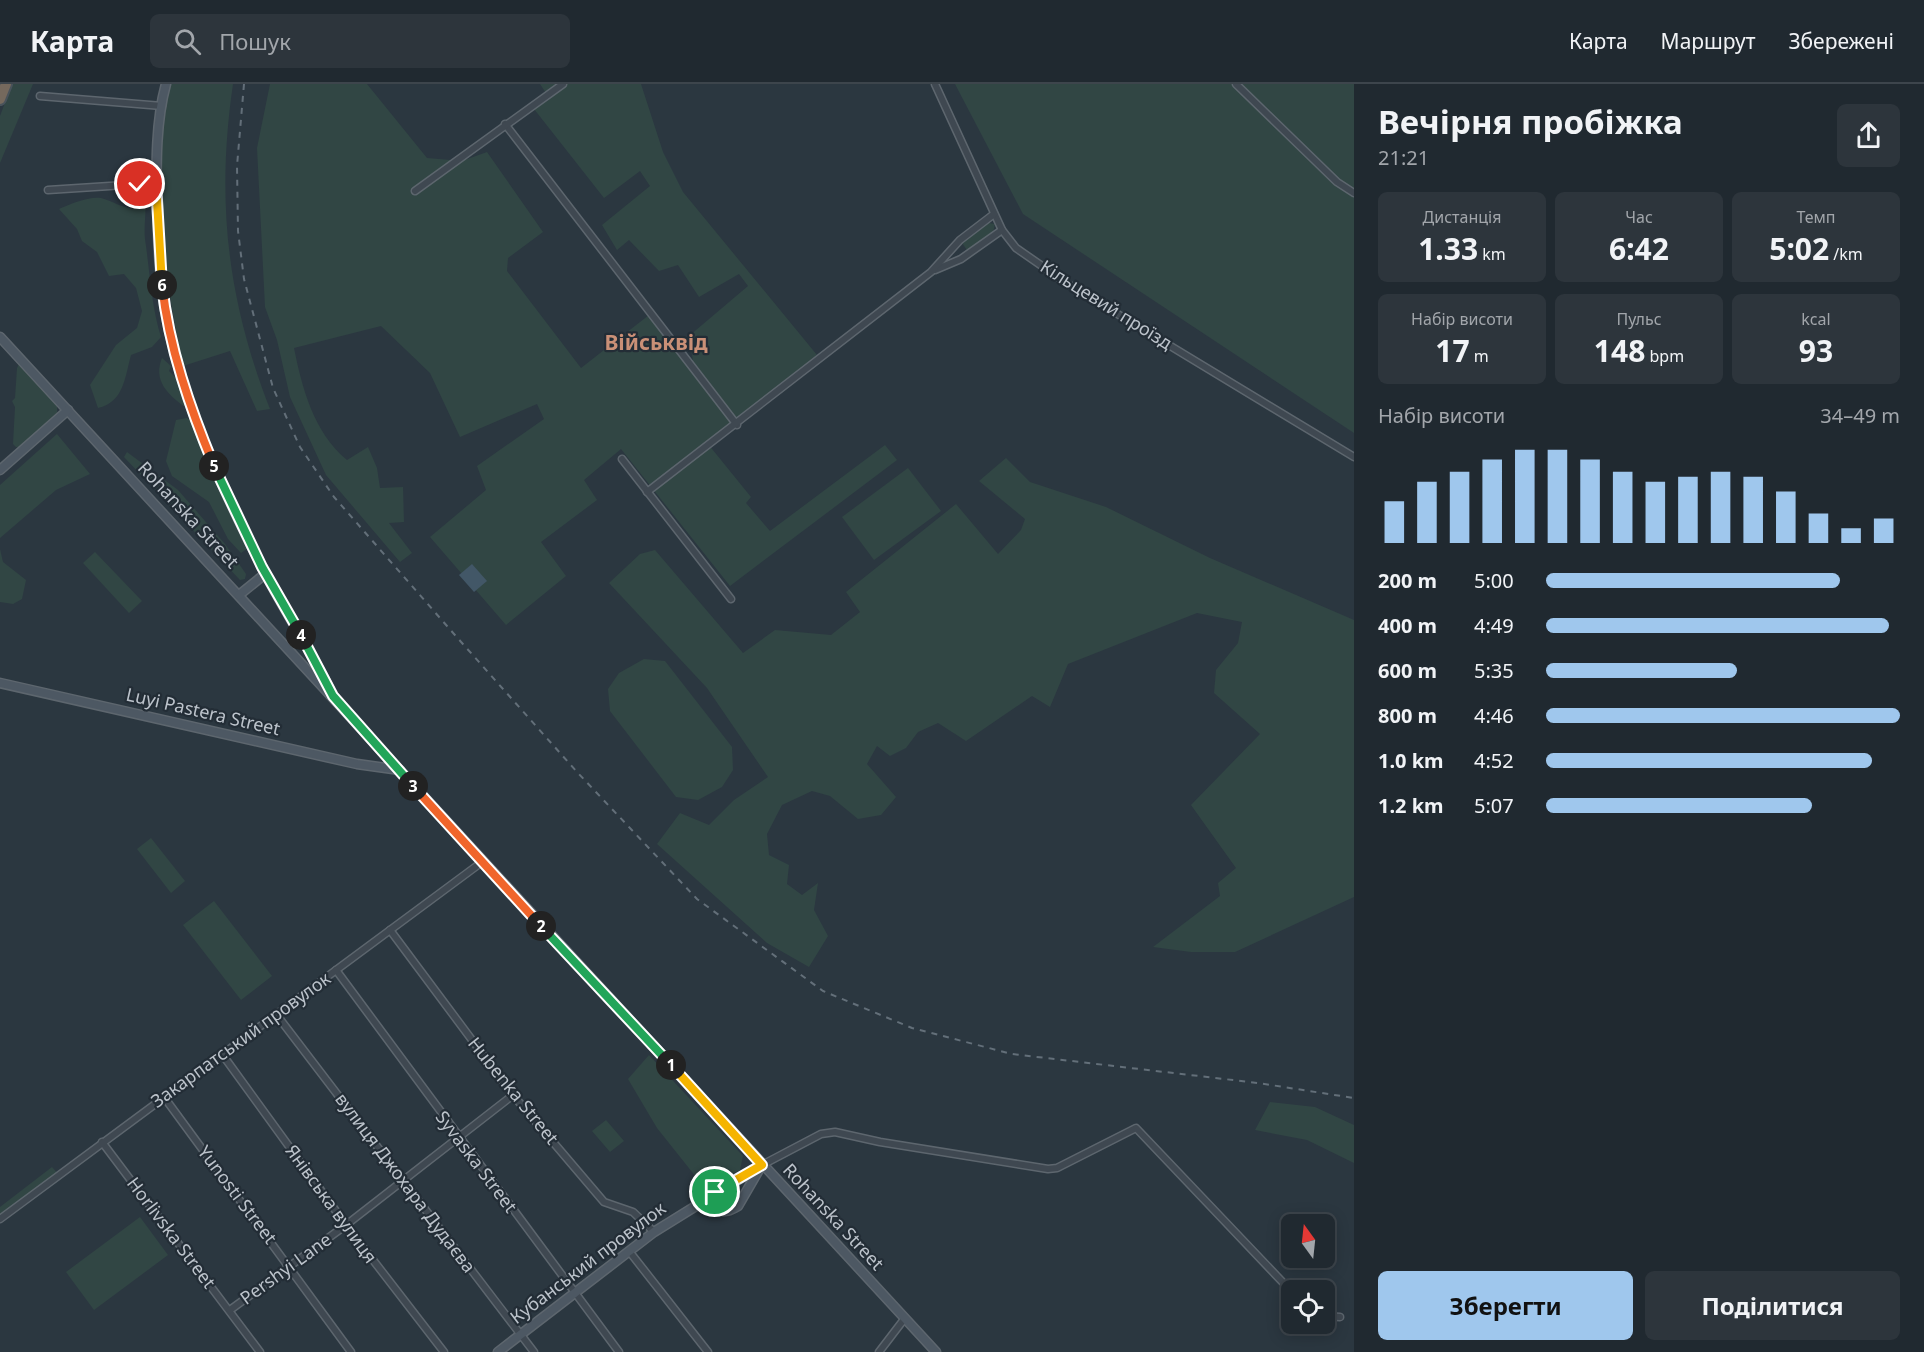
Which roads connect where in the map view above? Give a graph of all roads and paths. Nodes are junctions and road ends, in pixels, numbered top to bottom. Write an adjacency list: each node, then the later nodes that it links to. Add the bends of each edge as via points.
1 (6, 84): 7 (highway)
2 (166, 84): 8 (street)
3 (563, 84): 9 (street)
4 (935, 84): 14 (street, Кільцевий проїзд)
5 (1236, 84): 13 (street, via 1337,182)
6 (40, 96): 8 (street)
7 (0, 99)
8 (162, 106): 10 (street)
9 (505, 124): 12 (street); 19 (street)
10 (156, 183): 11 (street); 24 (street, via 165,309 179,370 207,450)
11 (48, 190)
12 (415, 191)
13 (1354, 193)
14 (994, 214): 15 (street, Кільцевий проїзд); 16 (street, via 960,240)
15 (1002, 230): 16 (street, via 961,259); 20 (street, Кільцевий проїзд, via 1016,248 1068,284)
16 (932, 272): 19 (street)
17 (0, 337): 18 (street, Rohanska Street)
18 (68, 410): 22 (street); 25 (street, Rohanska Street)
19 (737, 425): 23 (street)
20 (1354, 457)
21 (622, 459): 23 (street)
22 (0, 470)
23 (647, 492): 26 (street)
24 (266, 574): 25 (street); 28 (street)
25 (239, 595): 28 (street, Rohanska Street)
26 (731, 599)
27 (0, 683): 29 (street, Luyi Pastera Street, via 357,764)
28 (333, 696): 29 (street, Rohanska Street)
29 (400, 770): 30 (street, Rohanska Street)
30 (483, 862): 31 (street, Закарпатський провулок); 39 (street, Rohanska Street)
31 (390, 930): 32 (street, Закарпатський провулок); 35 (street, Hubenka Street)
32 (336, 970): 33 (street, Закарпатський провулок); 37 (street, Syvaska Street)
33 (276, 1014): 34 (street, Закарпатський провулок); 40 (street, вулиця Джохара Дудаєва)
34 (222, 1054): 36 (street, Закарпатський провулок); 43 (street, Янівська вулиця)
35 (513, 1095): 37 (street, Pershyi Lane); 44 (street, Hubenka Street, via 604,1202 633,1212)
36 (164, 1097): 38 (street, Закарпатський провулок); 46 (street, Yunosti Street)
37 (458, 1137): 40 (street, Pershyi Lane); 48 (street, Syvaska Street)
38 (102, 1142): 42 (street, Закарпатський провулок); 49 (street, Horlivska Street)
39 (762, 1165): 41 (street, Кубанський провулок); 41 (street, via 732,1210 718,1208); 47 (street, via 821,1134 835,1132 1048,1169 1136,1128); 52 (street, Rohanska Street)
40 (402, 1179): 43 (street, Pershyi Lane); 53 (street, вулиця Джохара Дудаєва)
41 (715, 1192): 44 (street, Кубанський провулок)
42 (0, 1219)
43 (345, 1225): 46 (street, Pershyi Lane); 56 (street, Янівська вулиця)
44 (654, 1232): 45 (street, Кубанський провулок)
45 (628, 1251): 48 (street, Кубанський провулок); 60 (street)
46 (290, 1266): 49 (street, Pershyi Lane); 55 (street, Yunosti Street)
47 (1281, 1280)
48 (573, 1292): 53 (street, Кубанський провулок); 59 (street, Syvaska Street)
49 (230, 1310): 54 (street, Horlivska Street)
50 (1335, 1317): 51 (street)
51 (1340, 1317)
52 (905, 1318): 61 (street); 62 (street, Rohanska Street)
53 (521, 1334): 57 (street, Кубанський провулок); 58 (street, вулиця Джохара Дудаєва)
54 (260, 1352)
55 (351, 1352)
56 (444, 1352)
57 (498, 1352)
58 (534, 1352)
59 (620, 1352)
60 (708, 1352)
61 (879, 1352)
62 (936, 1352)

